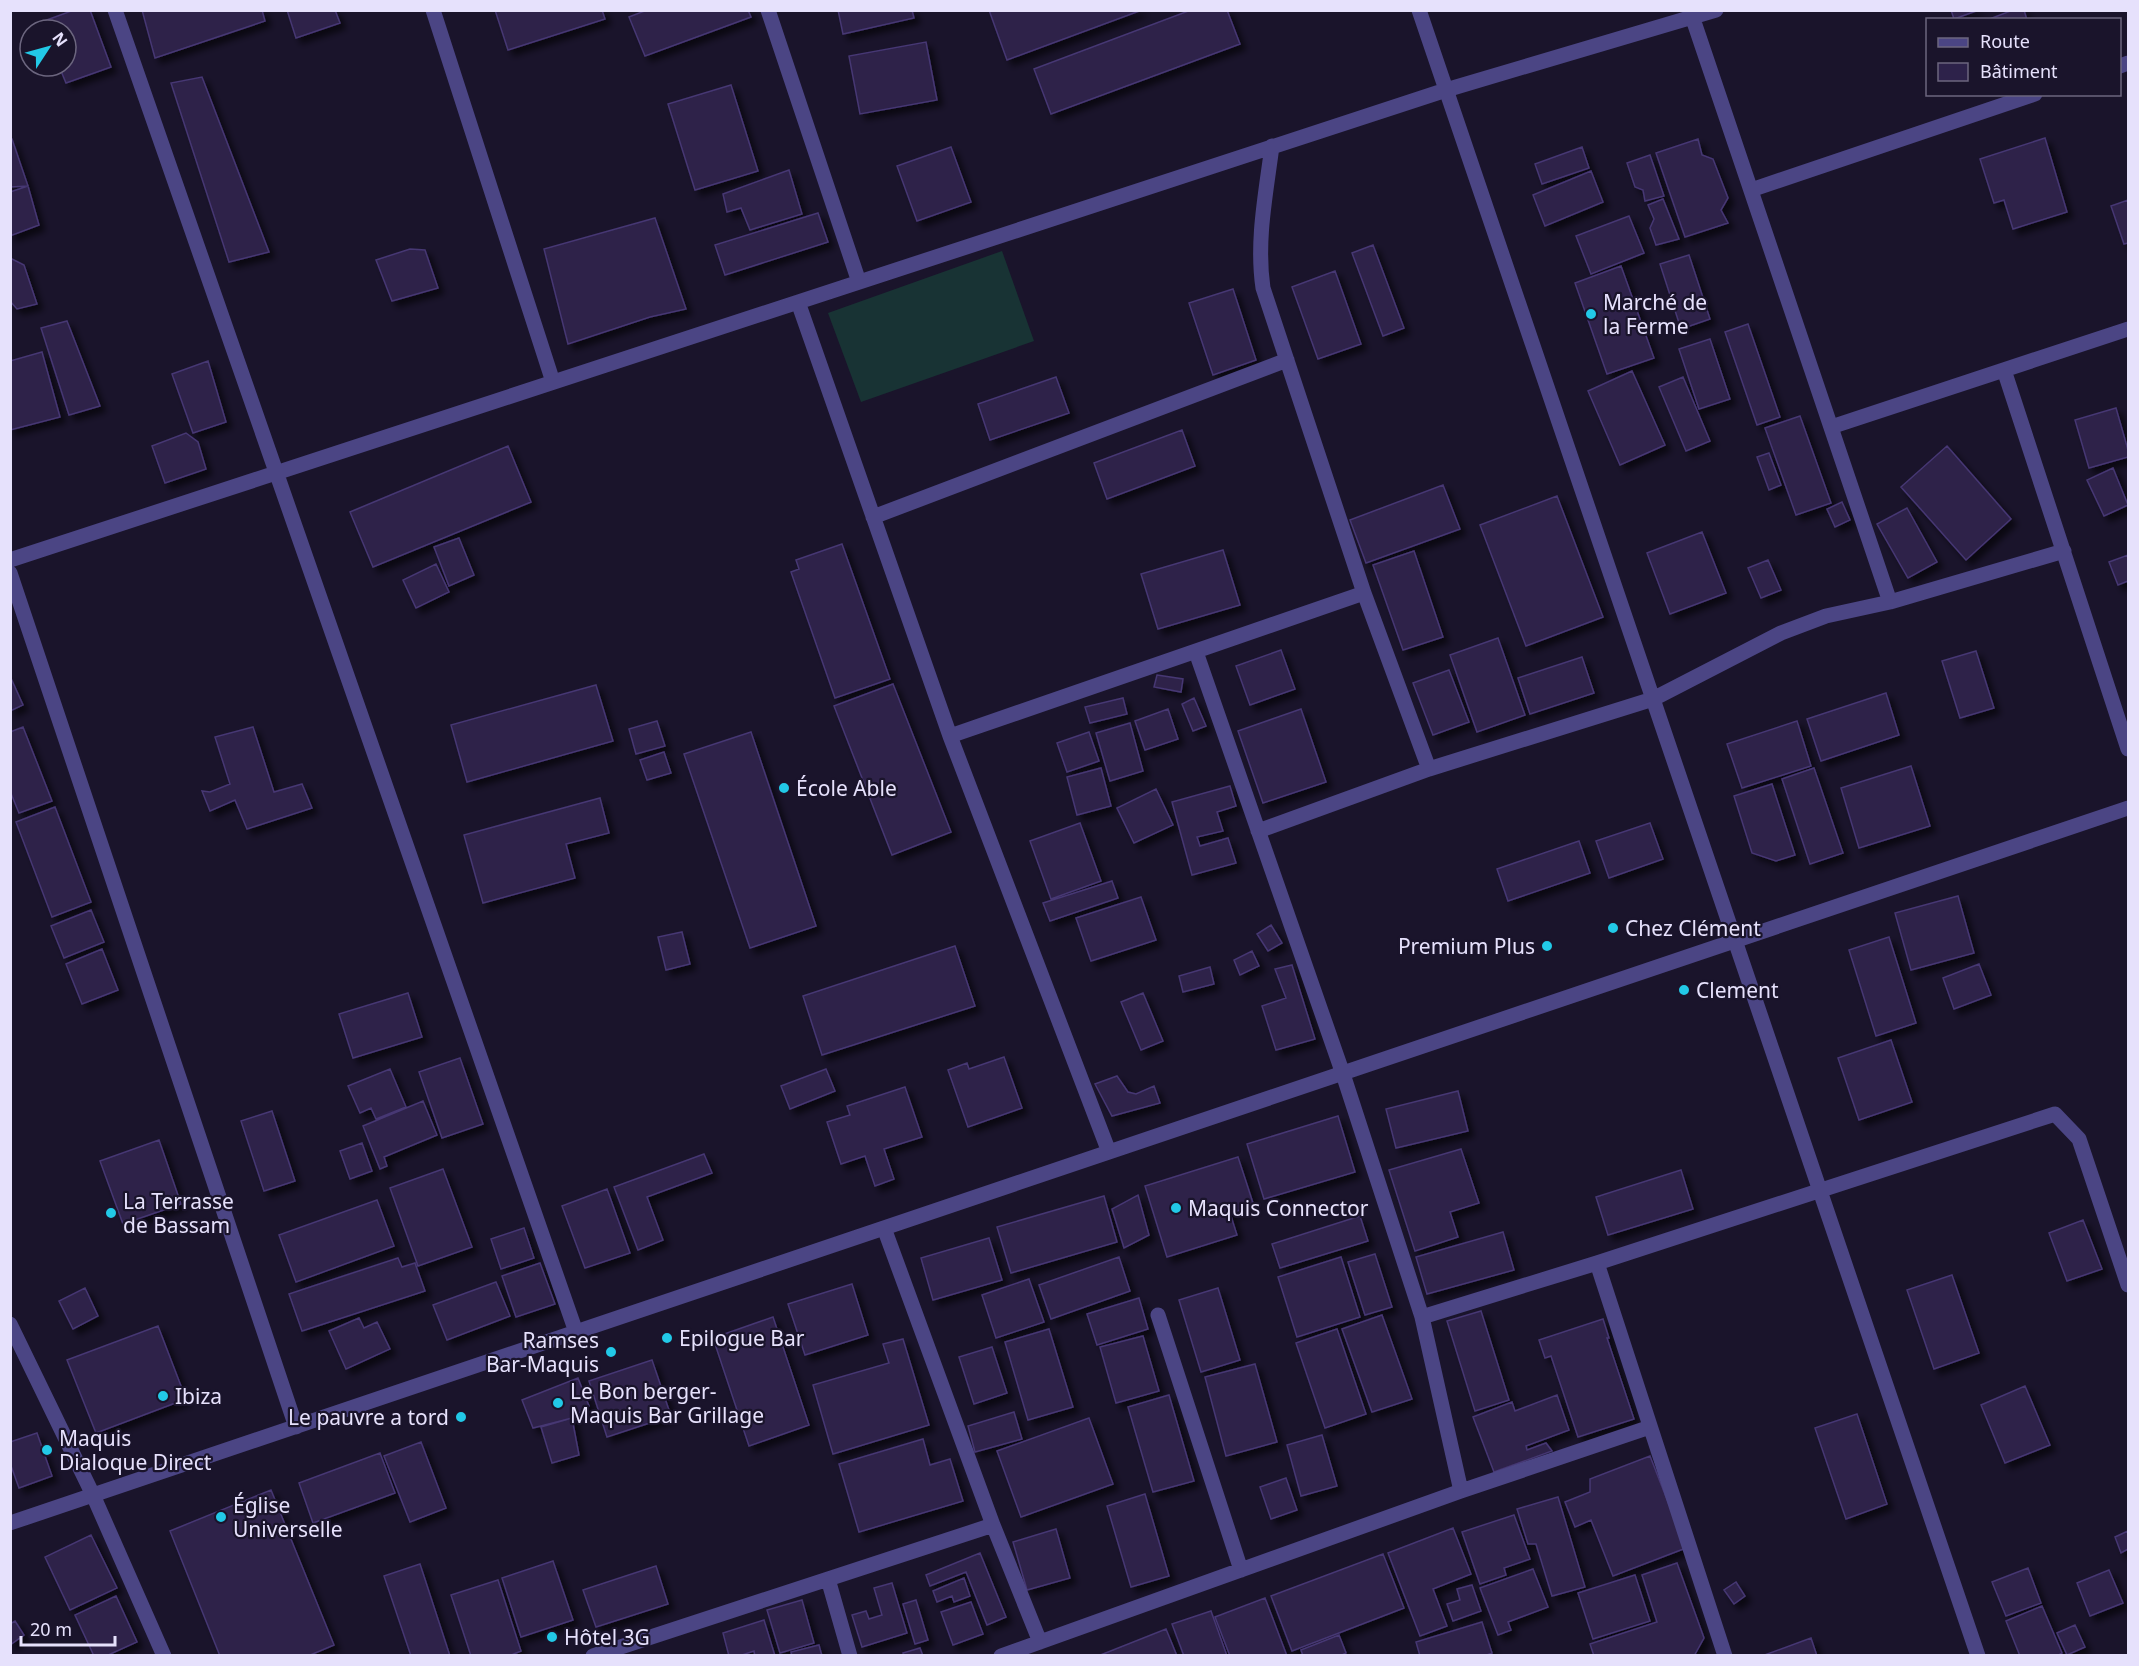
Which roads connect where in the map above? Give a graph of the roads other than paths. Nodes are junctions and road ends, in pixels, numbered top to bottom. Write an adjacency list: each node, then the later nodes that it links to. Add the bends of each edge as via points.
1 (115, 10): 18 (street)
2 (433, 10): 16 (street)
3 (768, 10): 11 (street)
4 (1419, 10): 7 (street)
5 (1716, 10): 6 (street)
6 (1693, 19): 7 (street); 10 (street)
7 (1446, 90): 9 (street); 26 (street)
8 (2029, 96): 10 (street)
9 (1272, 146): 11 (street); 14 (street, via 1260,263 1263,288)
10 (1751, 190): 17 (street)
11 (859, 282): 12 (street)
12 (798, 302): 16 (street); 19 (street)
13 (2128, 329): 15 (street)
14 (1287, 360): 19 (street); 23 (street)
15 (2004, 370): 17 (street); 20 (street)
16 (553, 382): 18 (street)
17 (1831, 427): 24 (street)
18 (275, 473): 21 (street); 42 (street)
19 (873, 517): 27 (street)
20 (2064, 551): 24 (street); 28 (street)
21 (10, 560)
22 (10, 573): 43 (street)
23 (1364, 593): 25 (street); 29 (street)
24 (1890, 602): 26 (street, via 1827,616 1781,633)
25 (1196, 652): 27 (street); 31 (street)
26 (1653, 699): 29 (street); 32 (street)
27 (950, 736): 34 (street)
28 (2128, 749)
29 (1429, 769): 31 (street)
30 (2128, 808): 32 (street)
31 (1258, 831): 33 (street)
32 (1735, 940): 33 (street); 35 (street)
33 (1343, 1074): 34 (street); 40 (street)
34 (1109, 1152): 36 (street)
35 (1820, 1191): 37 (street); 38 (street, via 2055,1114 2079,1139); 57 (street)
36 (884, 1228): 42 (street); 48 (street)
37 (1597, 1263): 40 (street); 44 (street)
38 (2128, 1285)
39 (1158, 1315): 49 (street)
40 (1422, 1317): 45 (street)
41 (10, 1324): 46 (street)
42 (576, 1332): 43 (street)
43 (296, 1427): 46 (street)
44 (1650, 1427): 45 (street); 56 (street)
45 (1461, 1491): 49 (street)
46 (93, 1495): 47 (street); 52 (street)
47 (10, 1523)
48 (993, 1525): 50 (street); 51 (street)
49 (1241, 1570): 51 (street)
50 (828, 1579): 53 (street); 54 (street)
51 (1040, 1642): 55 (street)
52 (164, 1656)
53 (593, 1656)
54 (850, 1656)
55 (1001, 1656)
56 (1725, 1656)
57 (1978, 1656)

